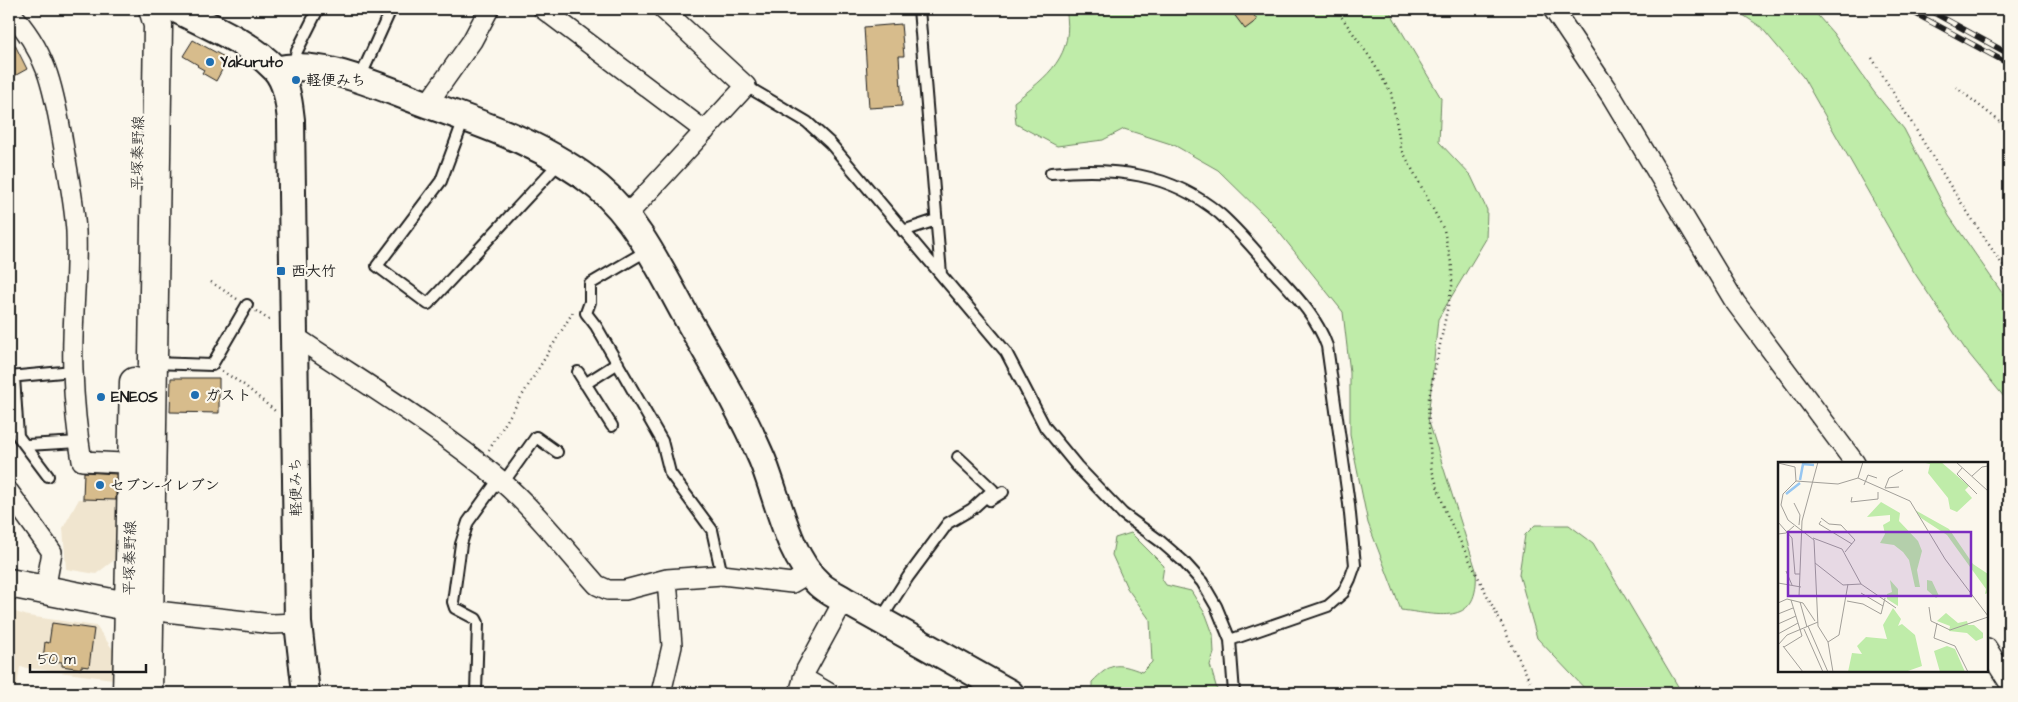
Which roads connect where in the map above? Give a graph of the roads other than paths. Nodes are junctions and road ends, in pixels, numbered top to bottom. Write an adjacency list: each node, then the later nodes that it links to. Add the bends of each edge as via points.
1 (144, 9): 39 (main road, 平塚秦野線, via 140,17)
2 (153, 9): 27 (main road, 平塚秦野線, via 158,25)
3 (318, 9): 12 (lane, via 297,51)
4 (391, 9): 13 (lane)
5 (489, 9): 15 (street)
6 (543, 9): 17 (street)
7 (663, 9): 14 (street)
8 (919, 9): 21 (lane)
9 (1553, 9): 38 (street, via 1612,97 1735,302)
10 (9, 11): 29 (street, via 37,46 54,92 76,231)
11 (184, 11): 12 (street, 軽便みち)
12 (284, 68): 13 (street, via 319,67); 26 (street, 軽便みち, via 292,120)
13 (359, 80): 15 (street)
14 (746, 86): 17 (street); 22 (lane, via 807,122 830,143)
15 (430, 105): 16 (street)
16 (465, 118): 18 (street, via 523,139); 18 (lane, via 441,181 377,266 428,304)
17 (705, 131): 20 (street)
18 (562, 161): 20 (street, via 599,187)
19 (1051, 173): 54 (lane, via 1121,171 1149,177 1207,205 1236,230 1311,313 1328,346 1355,565 1343,593 1328,606)
20 (626, 216): 23 (street)
21 (936, 220): 22 (lane); 24 (lane)
22 (904, 231): 24 (lane)
23 (649, 250): 28 (lane, via 590,284 590,302 586,312); 45 (street, via 741,413 794,547)
24 (941, 274): 54 (lane, via 1006,352 1045,427 1077,466 1123,514 1160,541 1202,582)
25 (247, 305): 27 (lane, via 212,365)
26 (285, 330): 41 (street, via 449,440); 53 (street, 軽便みち, via 295,428)
27 (152, 363): 39 (main road, 平塚秦野線)
28 (618, 363): 32 (lane); 46 (lane, via 662,441 670,474 712,530)
29 (72, 371): 31 (lane); 34 (street)
30 (578, 372): 32 (lane)
31 (12, 377): 35 (lane, via 18,436)
32 (585, 384): 33 (lane)
33 (612, 426)
34 (79, 442): 35 (lane); 39 (street, via 82,461)
35 (27, 445): 40 (lane)
36 (557, 452): 41 (lane, via 536,437)
37 (958, 457): 44 (lane, via 993,490)
38 (1854, 462)
39 (141, 464): 51 (main road, 平塚秦野線)
40 (48, 476)
41 (501, 481): 47 (street, via 536,515 597,585 608,590 625,590); 61 (lane, via 468,522 461,544 454,602 455,608 478,623)
42 (9, 492): 49 (street, via 52,552)
43 (1003, 492): 44 (lane, via 990,500)
44 (986, 496): 52 (lane, via 948,524)
45 (809, 573): 46 (street, via 792,583); 50 (street, via 820,586)
46 (722, 576): 47 (street)
47 (667, 579): 62 (street, via 672,646)
48 (9, 583): 49 (main road)
49 (45, 590): 51 (main road)
50 (844, 600): 52 (street); 57 (street)
51 (138, 608): 53 (street, via 272,624); 58 (main road); 59 (main road)
52 (881, 620): 64 (street)
53 (298, 623): 60 (street, 軽便みち)
54 (1230, 640): 65 (lane)
55 (1988, 650): 56 (street)
56 (2009, 683)
57 (801, 686): 63 (street)
58 (127, 693)
59 (148, 693)
60 (306, 693)
61 (476, 693)
62 (661, 693)
63 (830, 693)
64 (1010, 693)
65 (1234, 693)

